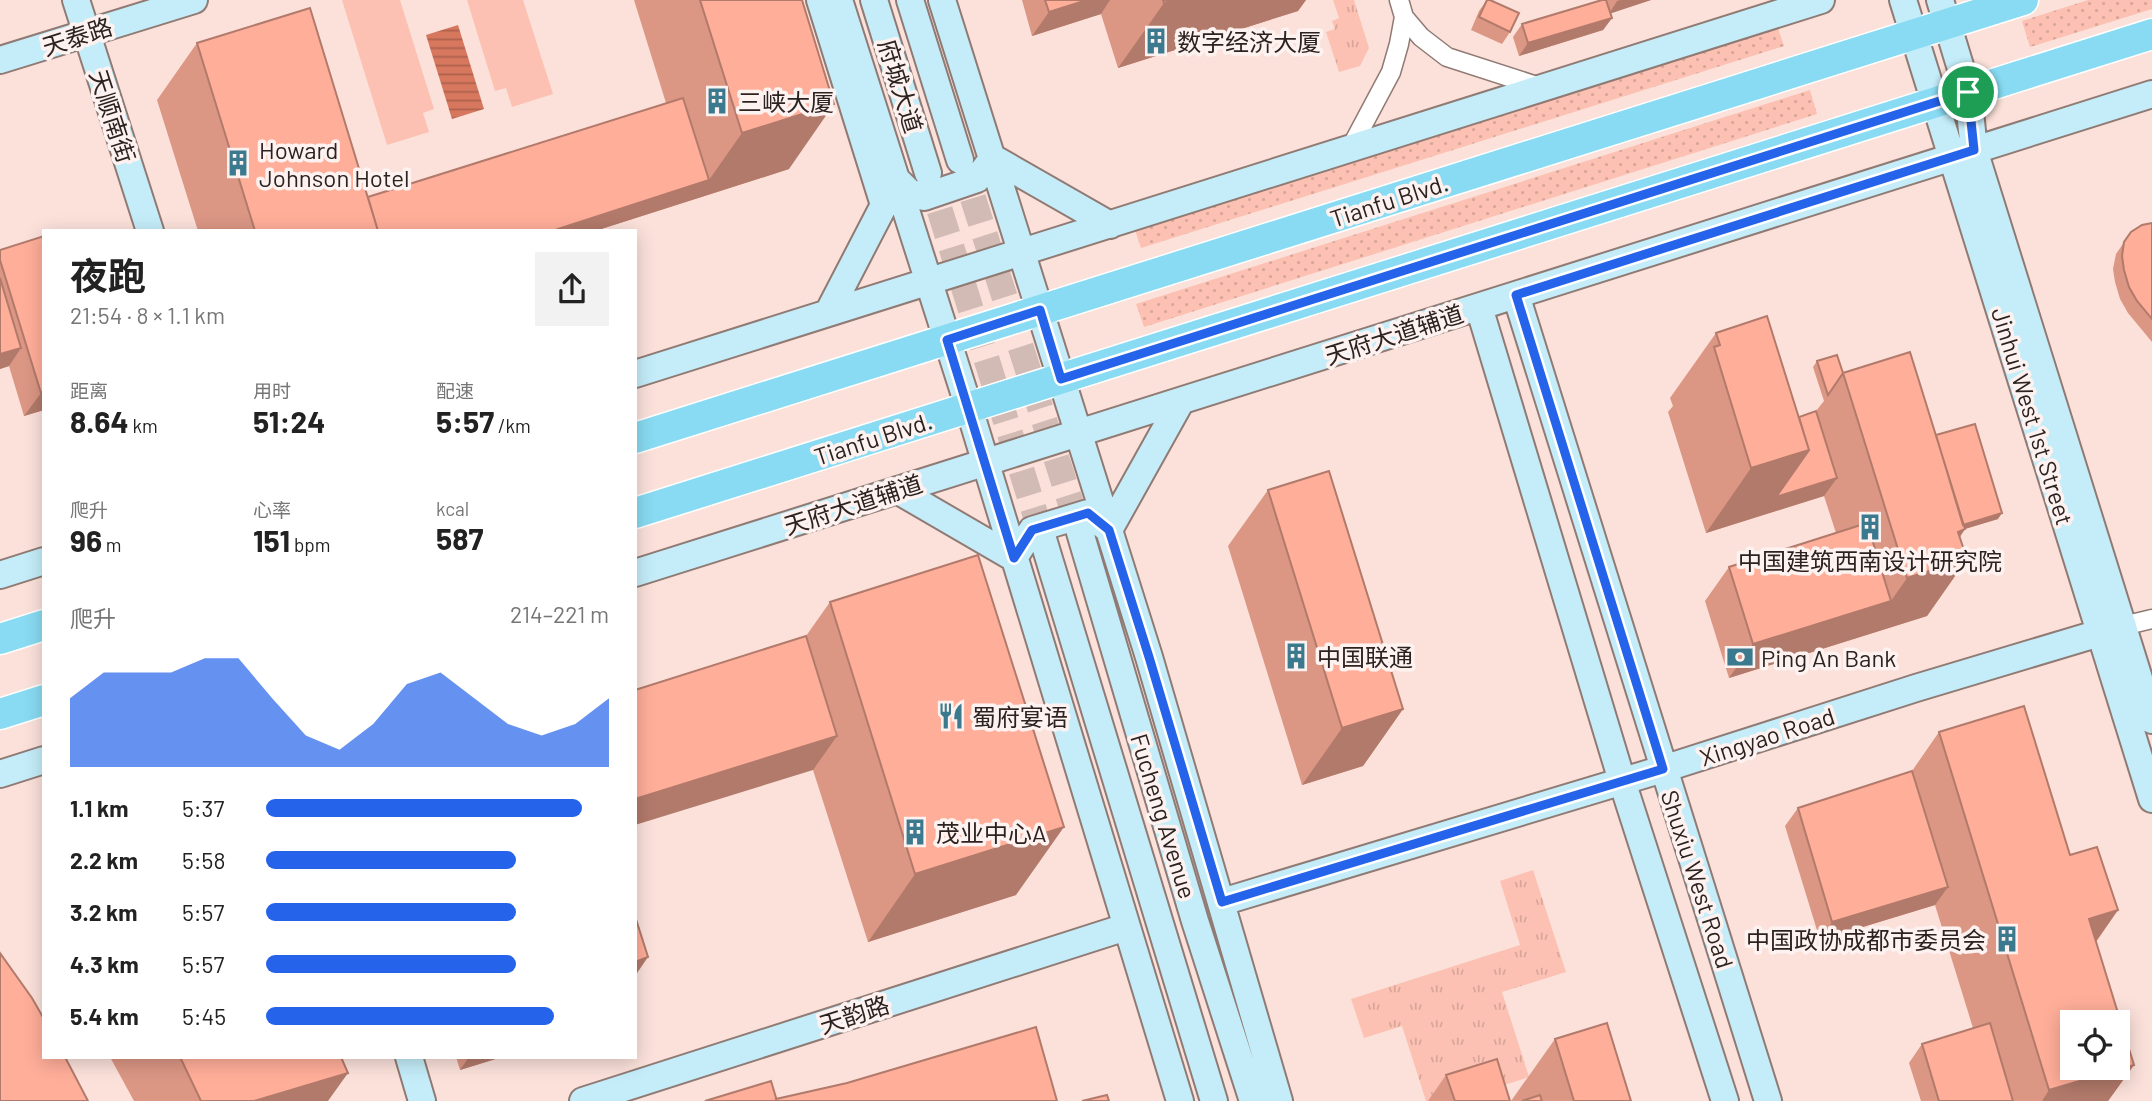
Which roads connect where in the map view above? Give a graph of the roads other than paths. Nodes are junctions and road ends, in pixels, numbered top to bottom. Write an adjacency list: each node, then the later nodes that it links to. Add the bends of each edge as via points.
1 (76, 0): 13 (street, 天顺南街)
2 (194, 0): 13 (street, 天泰路)
3 (820, 0): 34 (street, via 884,205)
4 (839, 0): 26 (street)
5 (874, 0): 25 (street, 府城大道)
6 (910, 0): 24 (street, 府城大道)
7 (942, 0): 23 (street)
8 (1821, 0): 17 (street)
9 (1903, 0): 15 (street, Jinhui West 1st Street)
10 (2023, 0): 12 (main road, Tianfu Blvd.)
11 (1401, 9): 17 (street, via 1421,37 1447,57); 21 (street, via 1399,44 1391,72)
12 (1944, 12): 15 (main road, Tianfu Blvd.); 18 (street, Jinhui West 1st Street)
13 (86, 32): 16 (street, 天泰路); 28 (street, 天顺南街)
14 (2152, 34): 18 (main road, Tianfu Blvd.)
15 (1913, 35): 20 (street, Jinhui West 1st Street); 33 (main road, Tianfu Blvd.)
16 (0, 60)
17 (1543, 88): 21 (street)
18 (1968, 92): 20 (main road, Tianfu Blvd.); 22 (street, Jinhui West 1st Street)
19 (2152, 94): 22 (street, 天府大道辅道)
20 (1933, 103): 22 (street, Jinhui West 1st Street); 37 (main road, Tianfu Blvd.)
21 (1350, 149): 27 (street)
22 (1963, 154): 31 (street, 天府大道辅道); 54 (street, Jinhui West 1st Street)
23 (993, 158): 26 (street, via 977,179 924,197 909,192); 27 (street); 29 (street)
24 (960, 160)
25 (929, 173)
26 (895, 178): 30 (street)
27 (1110, 225): 29 (street)
28 (149, 229)
29 (1023, 252): 30 (street); 33 (street)
30 (929, 282): 34 (street); 35 (street)
31 (1516, 295): 32 (street, 天府大道辅道); 61 (street, Shuxiu West Road)
32 (1479, 306): 38 (street, 天府大道辅道); 63 (street, Shuxiu West Road)
33 (1040, 310): 35 (main road, Tianfu Blvd.); 37 (street)
34 (828, 313): 36 (street)
35 (947, 340): 39 (street); 41 (main road, Tianfu Blvd.)
36 (637, 373)
37 (1061, 379): 39 (main road, Tianfu Blvd.); 40 (street)
38 (1181, 401): 40 (street, 天府大道辅道); 46 (street)
39 (969, 408): 42 (street); 44 (main road, Tianfu Blvd.)
40 (1078, 433): 42 (street, 天府大道辅道); 46 (street)
41 (637, 437)
42 (985, 463): 43 (street, 天府大道辅道); 48 (street)
43 (897, 490): 48 (street); 50 (street, 天府大道辅道)
44 (637, 512)
45 (1079, 529): 72 (street, Fucheng Avenue)
46 (1109, 530): 48 (street, via 1088,513 1032,530); 65 (street)
47 (1043, 539): 71 (street, Fucheng Avenue)
48 (1014, 558): 66 (street)
49 (42, 562): 51 (street)
50 (637, 572)
51 (0, 575)
52 (2152, 619): 54 (street, Xingyao Road)
53 (42, 626): 55 (main road)
54 (2112, 629): 58 (street, Jinhui West 1st Street); 61 (street, Xingyao Road); 64 (street, Jinhui West 1st Street)
55 (0, 639)
56 (42, 701): 57 (main road)
57 (0, 714)
58 (2152, 720)
59 (41, 760): 60 (street); 62 (street)
60 (0, 762)
61 (1663, 769): 63 (street, Xingyao Road); 75 (street, Shuxiu West Road)
62 (0, 774)
63 (1622, 781): 65 (street, Xingyao Road); 74 (street, Shuxiu West Road)
64 (2152, 799)
65 (1222, 902): 73 (street)
66 (1126, 928): 69 (street, 天韵路); 70 (street)
67 (409, 1059): 68 (street)
68 (422, 1101)
69 (583, 1101)
70 (1180, 1101)
71 (1214, 1101)
72 (1253, 1101)
73 (1279, 1101)
74 (1725, 1101)
75 (1768, 1101)

